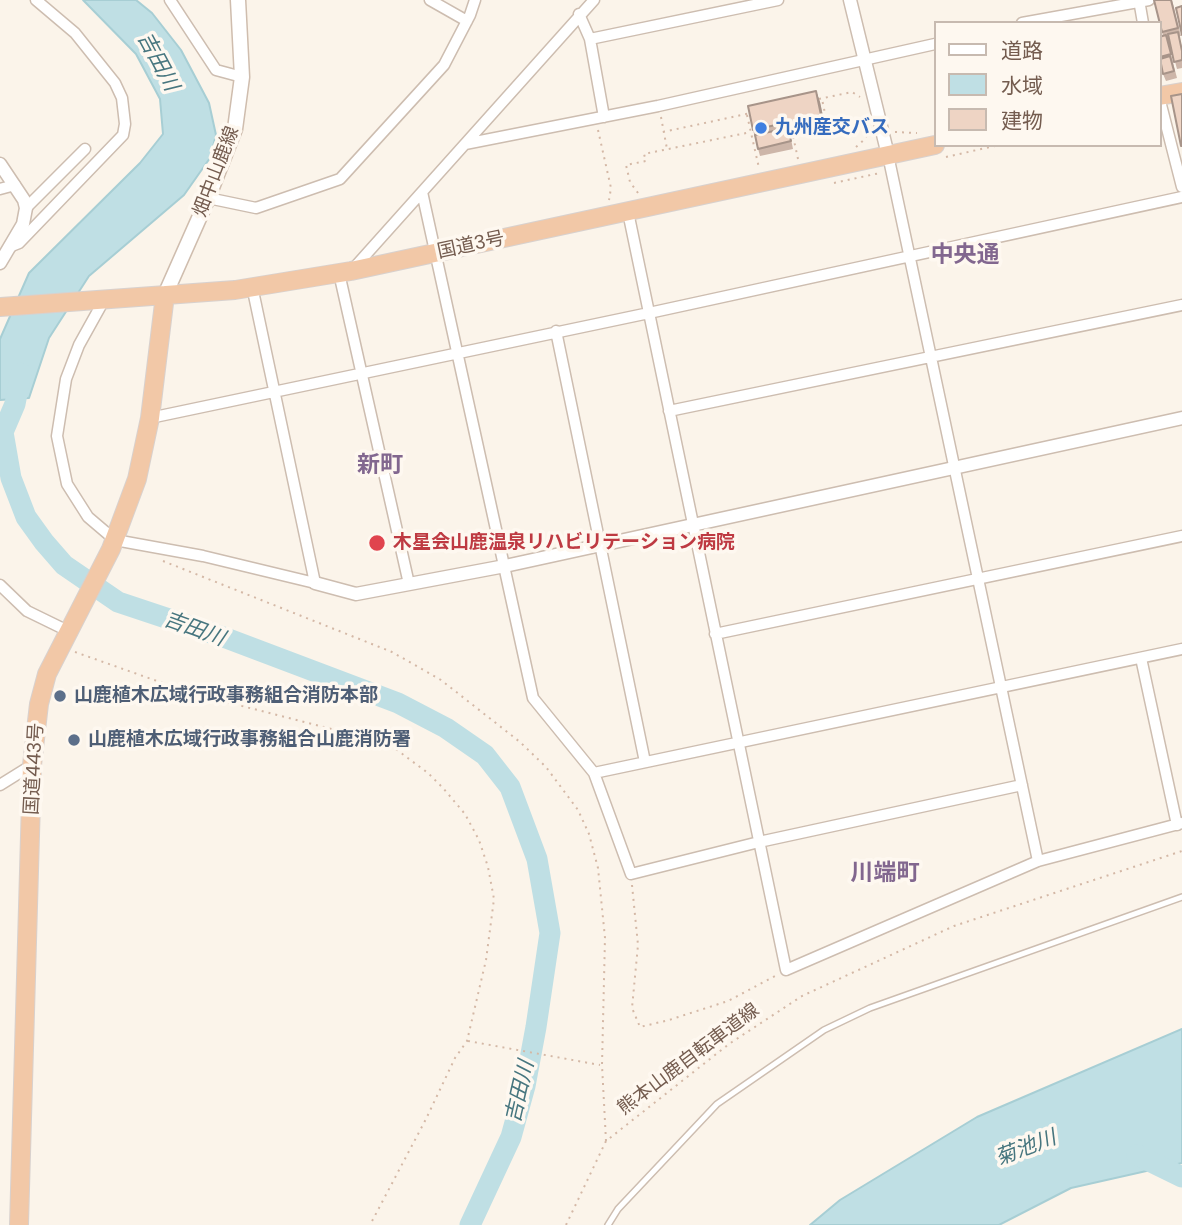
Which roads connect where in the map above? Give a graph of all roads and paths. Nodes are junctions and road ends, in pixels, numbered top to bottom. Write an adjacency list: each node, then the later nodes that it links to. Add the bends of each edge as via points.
1 (36, 0): 53 (street, via 75,33 115,83 122,98 123,135 19,243)
2 (170, 0): 17 (street, via 216,70)
3 (238, 0): 17 (main road, 畑中山鹿線)
4 (430, 0): 11 (street)
5 (475, 0): 11 (street)
6 (594, 0): 10 (street)
7 (778, 0): 14 (street)
8 (850, 0): 16 (street)
9 (1142, 1): 12 (street); 13 (street)
10 (579, 14): 14 (street); 34 (street)
11 (467, 21): 49 (street, via 444,65 340,180 256,208)
12 (1040, 21)
13 (1143, 21)
14 (590, 39): 27 (street)
15 (934, 44): 16 (street)
16 (866, 61): 24 (street); 32 (street)
17 (242, 77): 49 (main road, 畑中山鹿線, via 235,129)
18 (1182, 92): 19 (highway)
19 (1161, 96)
20 (821, 98): 21 (path, via 852,92); 22 (path); 40 (path, via 828,128 793,136)
21 (861, 98)
22 (809, 101)
23 (1161, 104): 44 (street)
24 (658, 106): 27 (street); 30 (path)
25 (760, 111): 26 (path)
26 (747, 114): 30 (path); 31 (path)
27 (604, 117): 34 (street)
28 (597, 127): 50 (path, via 611,188)
29 (869, 129): 33 (path)
30 (663, 132): 37 (path)
31 (751, 132): 37 (path); 42 (path)
32 (883, 135): 33 (path); 35 (path, via 901,131); 39 (street)
33 (866, 139): 38 (path)
34 (465, 144): 46 (street)
35 (934, 145): 39 (highway, 国道3号)
36 (85, 149): 51 (street)
37 (667, 149): 47 (path, via 644,154 646,161 626,165 634,189)
38 (853, 150)
39 (888, 156): 52 (highway, 国道3号); 55 (street)
40 (799, 163)
41 (0, 164): 43 (street)
42 (760, 172)
43 (15, 186): 45 (street); 51 (street)
44 (1182, 187)
45 (0, 189)
46 (422, 192): 54 (street); 57 (street)
47 (644, 197)
48 (1182, 197): 55 (street)
49 (208, 198): 59 (main road, 畑中山鹿線)
50 (608, 205)
51 (26, 208): 53 (street, via 23,224)
52 (628, 212): 54 (highway, 国道3号); 63 (street)
53 (9, 247): 56 (street)
54 (436, 254): 57 (highway, 国道3号); 65 (street)
55 (911, 256): 63 (street); 66 (street)
56 (0, 262)
57 (345, 272): 58 (highway, 国道3号); 67 (street)
58 (252, 286): 59 (highway, 国道3号); 68 (street)
59 (165, 295): 60 (highway, 国道3号); 70 (highway, 国道443号)
60 (104, 300): 62 (highway, 国道3号); 75 (street, via 66,379 57,436 67,484)
61 (1182, 305): 66 (street)
62 (0, 307)
63 (649, 313): 64 (street); 69 (street)
64 (556, 331): 65 (street); 76 (street)
65 (458, 354): 67 (street); 78 (street)
66 (932, 357): 69 (street); 72 (street)
67 (362, 374): 68 (street); 81 (street)
68 (274, 393): 70 (street); 80 (street)
69 (669, 411): 73 (street)
70 (150, 418): 75 (highway, 国道443号, via 137,479)
71 (1182, 418): 72 (street)
72 (955, 468): 73 (street); 79 (street)
73 (693, 525): 76 (street); 83 (street)
74 (1182, 536): 79 (street)
75 (113, 545): 80 (street, via 204,556); 84 (highway, 国道443号)
76 (601, 545): 78 (street); 89 (street)
77 (160, 560): 102 (path, 熊本山鹿自転車道線, via 392,652 441,680 546,767 578,810 598,868 604,938)
78 (505, 566): 81 (street); 91 (street, via 533,698)
79 (979, 579): 83 (street); 87 (street)
80 (315, 583): 81 (street, via 356,594)
81 (409, 584)
82 (0, 585): 84 (street)
83 (715, 634): 88 (street)
84 (64, 639): 90 (highway, 国道443号, via 39,704); 101 (path, via 191,693 370,739 397,750 428,773 465,814 479,840 494,899 486,960)
85 (1182, 649): 86 (street)
86 (1141, 658): 87 (street); 94 (street)
87 (1002, 688): 88 (street); 93 (street)
88 (738, 743): 89 (street); 95 (street)
89 (645, 762): 91 (street)
90 (32, 765): 92 (street); 104 (highway, 国道443号)
91 (594, 773): 98 (street)
92 (0, 785)
93 (1022, 785): 95 (street); 97 (street)
94 (1180, 824): 97 (street)
95 (759, 842): 98 (street); 100 (street)
96 (1182, 851): 103 (path, 熊本山鹿自転車道線, via 954,926 802,996 729,1044)
97 (1038, 861): 100 (street)
98 (631, 874): 100 (path, via 638,945 632,1008 640,1027 728,1001)
99 (1182, 897): 107 (lane, via 870,1008 824,1030 717,1104)
100 (786, 971)
101 (467, 1041): 102 (path); 105 (path)
102 (602, 1065): 103 (path, 熊本山鹿自転車道線)
103 (606, 1141): 106 (path)
104 (19, 1225)
105 (370, 1225)
106 (566, 1225)
107 (608, 1225)

